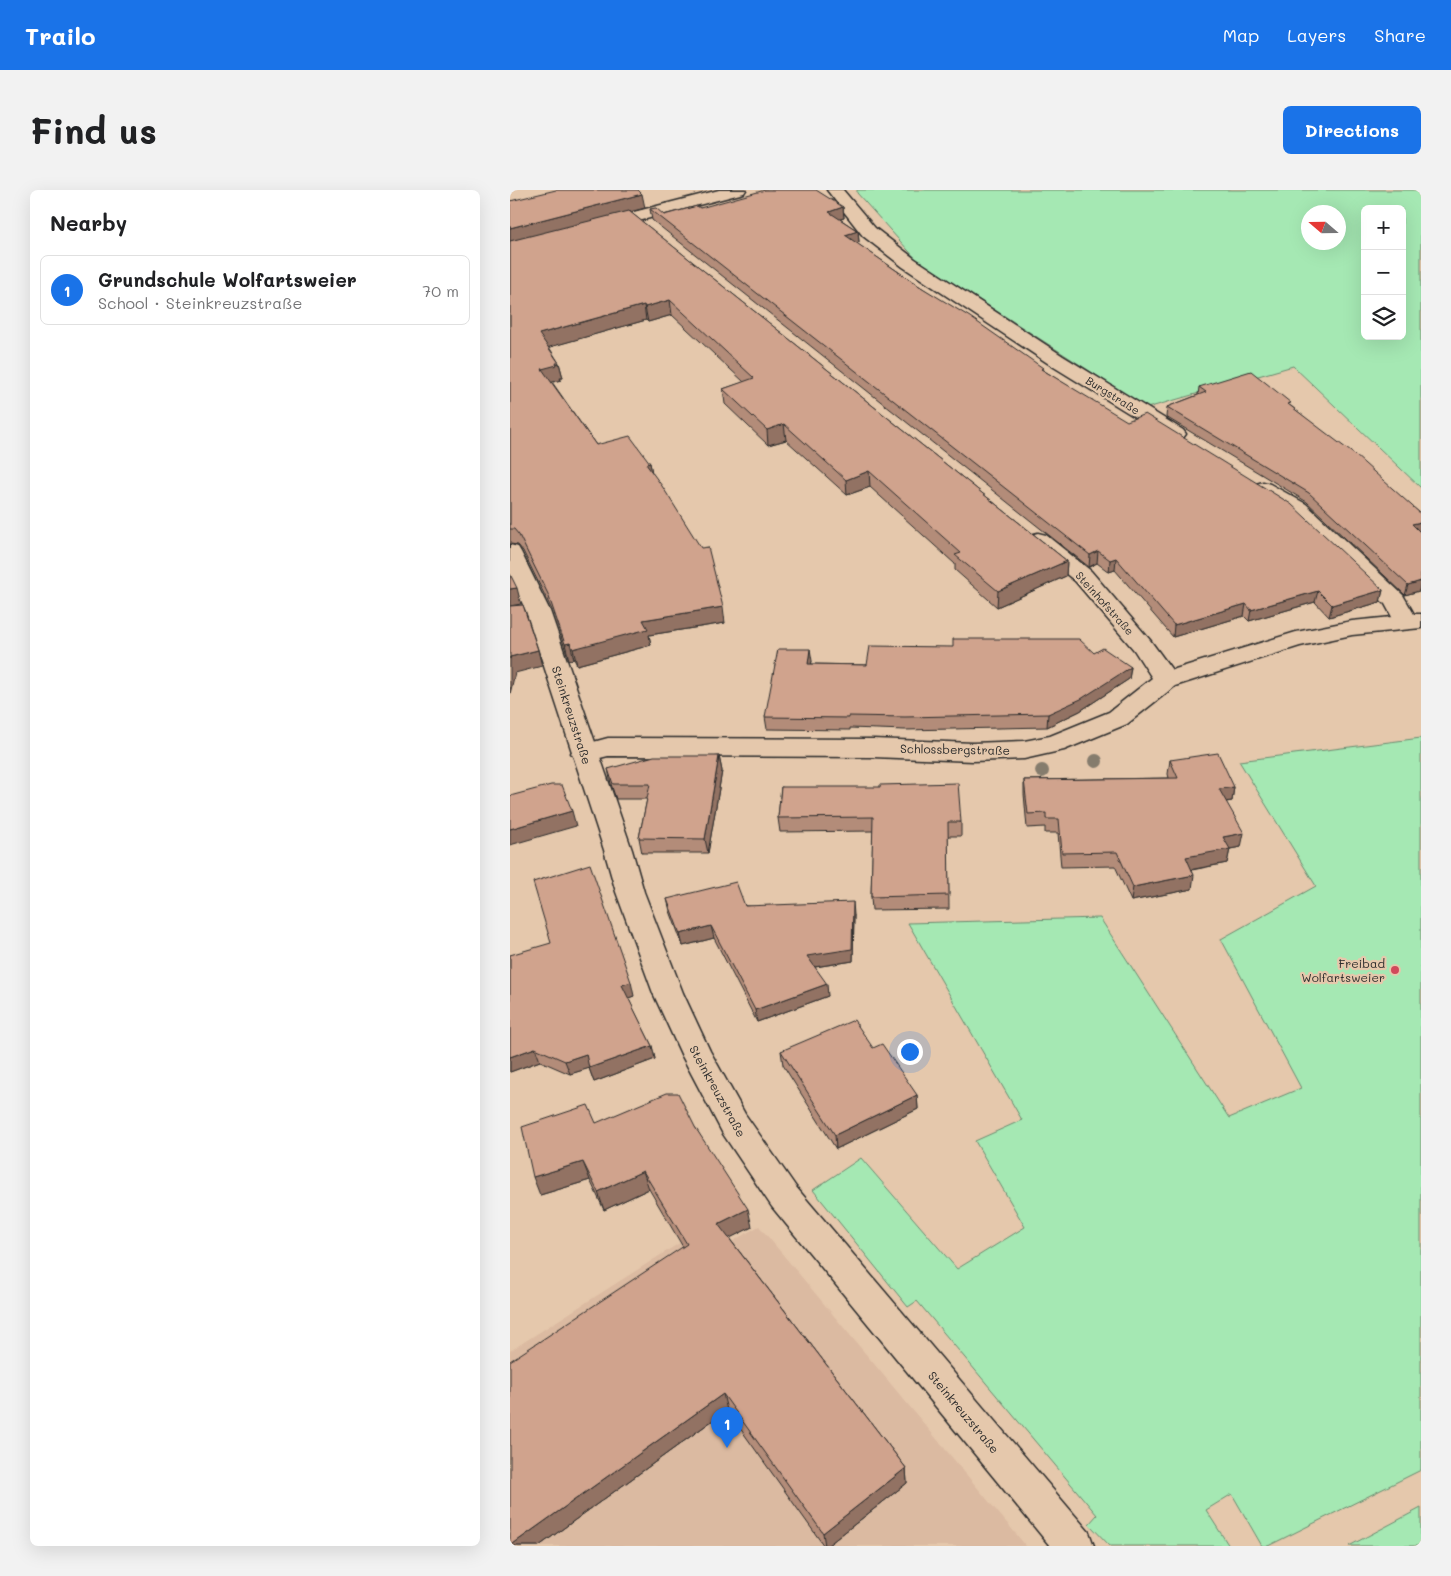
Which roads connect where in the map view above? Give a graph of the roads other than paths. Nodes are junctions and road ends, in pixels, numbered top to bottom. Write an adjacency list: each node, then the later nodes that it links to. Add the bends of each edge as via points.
1 (738, 190): 4 (street)
2 (836, 190): 6 (street, Burgstraße, via 869,232 910,263 1056,360)
3 (660, 196): 4 (street)
4 (674, 207): 5 (street, via 643,223)
5 (587, 230)
6 (1189, 442)
7 (1248, 478): 10 (street, via 1298,509)
8 (1022, 528): 11 (street, Steinhofstraße, via 1083,576)
9 (510, 552): 12 (street, Steinkreuzstraße, via 529,612)
10 (1414, 621): 11 (street, Schlossbergstraße, via 1296,639)
11 (1166, 680): 12 (street, Schlossbergstraße, via 1107,724 1055,744 1024,750 608,747)
12 (584, 753): 13 (street, Steinkreuzstraße, via 668,993 734,1124 784,1197)
13 (1075, 1546)

